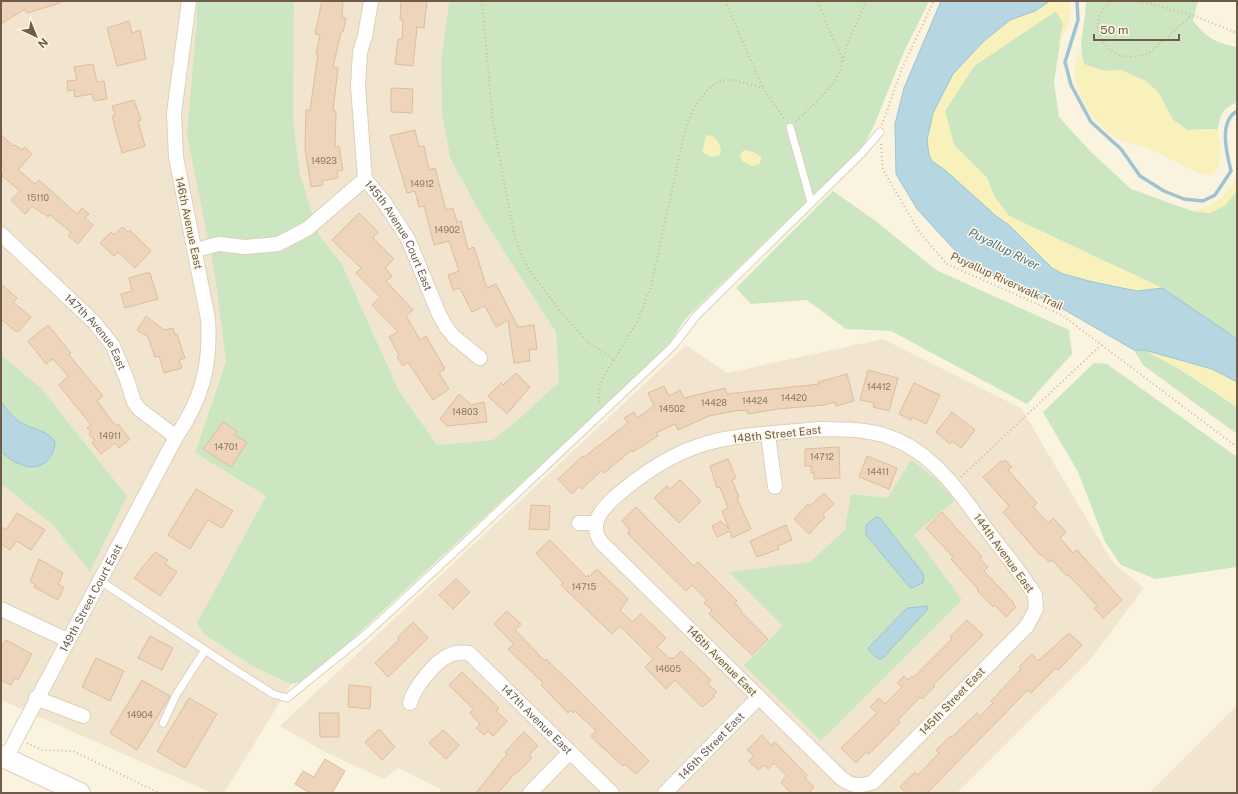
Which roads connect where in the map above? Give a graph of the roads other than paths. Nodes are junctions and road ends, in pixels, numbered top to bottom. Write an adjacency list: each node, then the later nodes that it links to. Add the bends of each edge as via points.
1 (188, 1): 8 (street, 146th Avenue East, via 174,113 176,158)
2 (371, 1): 5 (street, 145th Avenue Court East, via 360,52 358,86)
3 (790, 127): 6 (lane)
4 (880, 132): 6 (lane)
5 (365, 179): 8 (street, via 307,229 278,244 245,247 219,244); 9 (street, 145th Avenue Court East, via 384,202 408,239 438,314 446,327)
6 (811, 202): 20 (lane, via 696,316 673,346 604,412 366,634 287,698 273,694)
7 (1, 234): 11 (street, 147th Avenue East, via 94,322 113,346 134,402 139,409)
8 (196, 250): 11 (street, 146th Avenue East, via 210,342 203,384 187,421)
9 (480, 358)
10 (768, 435): 12 (street); 13 (street, 148th Street East, via 818,429 880,434 908,446 930,460 954,484); 15 (street, 148th Street East, via 723,440 677,455 654,467 629,485 600,512)
11 (176, 438): 16 (street, 149th Street Court East)
12 (774, 487)
13 (964, 499): 17 (street, 144th Avenue East)
14 (579, 523): 15 (street)
15 (595, 523): 22 (street, 146th Avenue East, via 600,542)
16 (99, 580): 19 (street, 149th Street Court East); 20 (lane)
17 (1042, 608): 28 (street, 145th Street East, via 873,782)
18 (1, 609): 19 (street)
19 (67, 640): 21 (street, 149th Street Court East)
20 (205, 650): 25 (lane, via 176,695)
21 (36, 698): 24 (street); 27 (street, 149th Street Court East, via 16,738)
22 (758, 698): 28 (street, 146th Avenue East, via 841,778); 32 (street, 146th Street East)
23 (410, 703): 26 (street, 147th Avenue East, via 417,687 442,660 449,655 469,653)
24 (83, 716)
25 (163, 723)
26 (570, 752): 30 (street); 31 (street, 147th Avenue East)
27 (3, 757): 29 (main road)
28 (862, 790)
29 (80, 793)
30 (530, 793)
31 (612, 793)
32 (664, 793)

